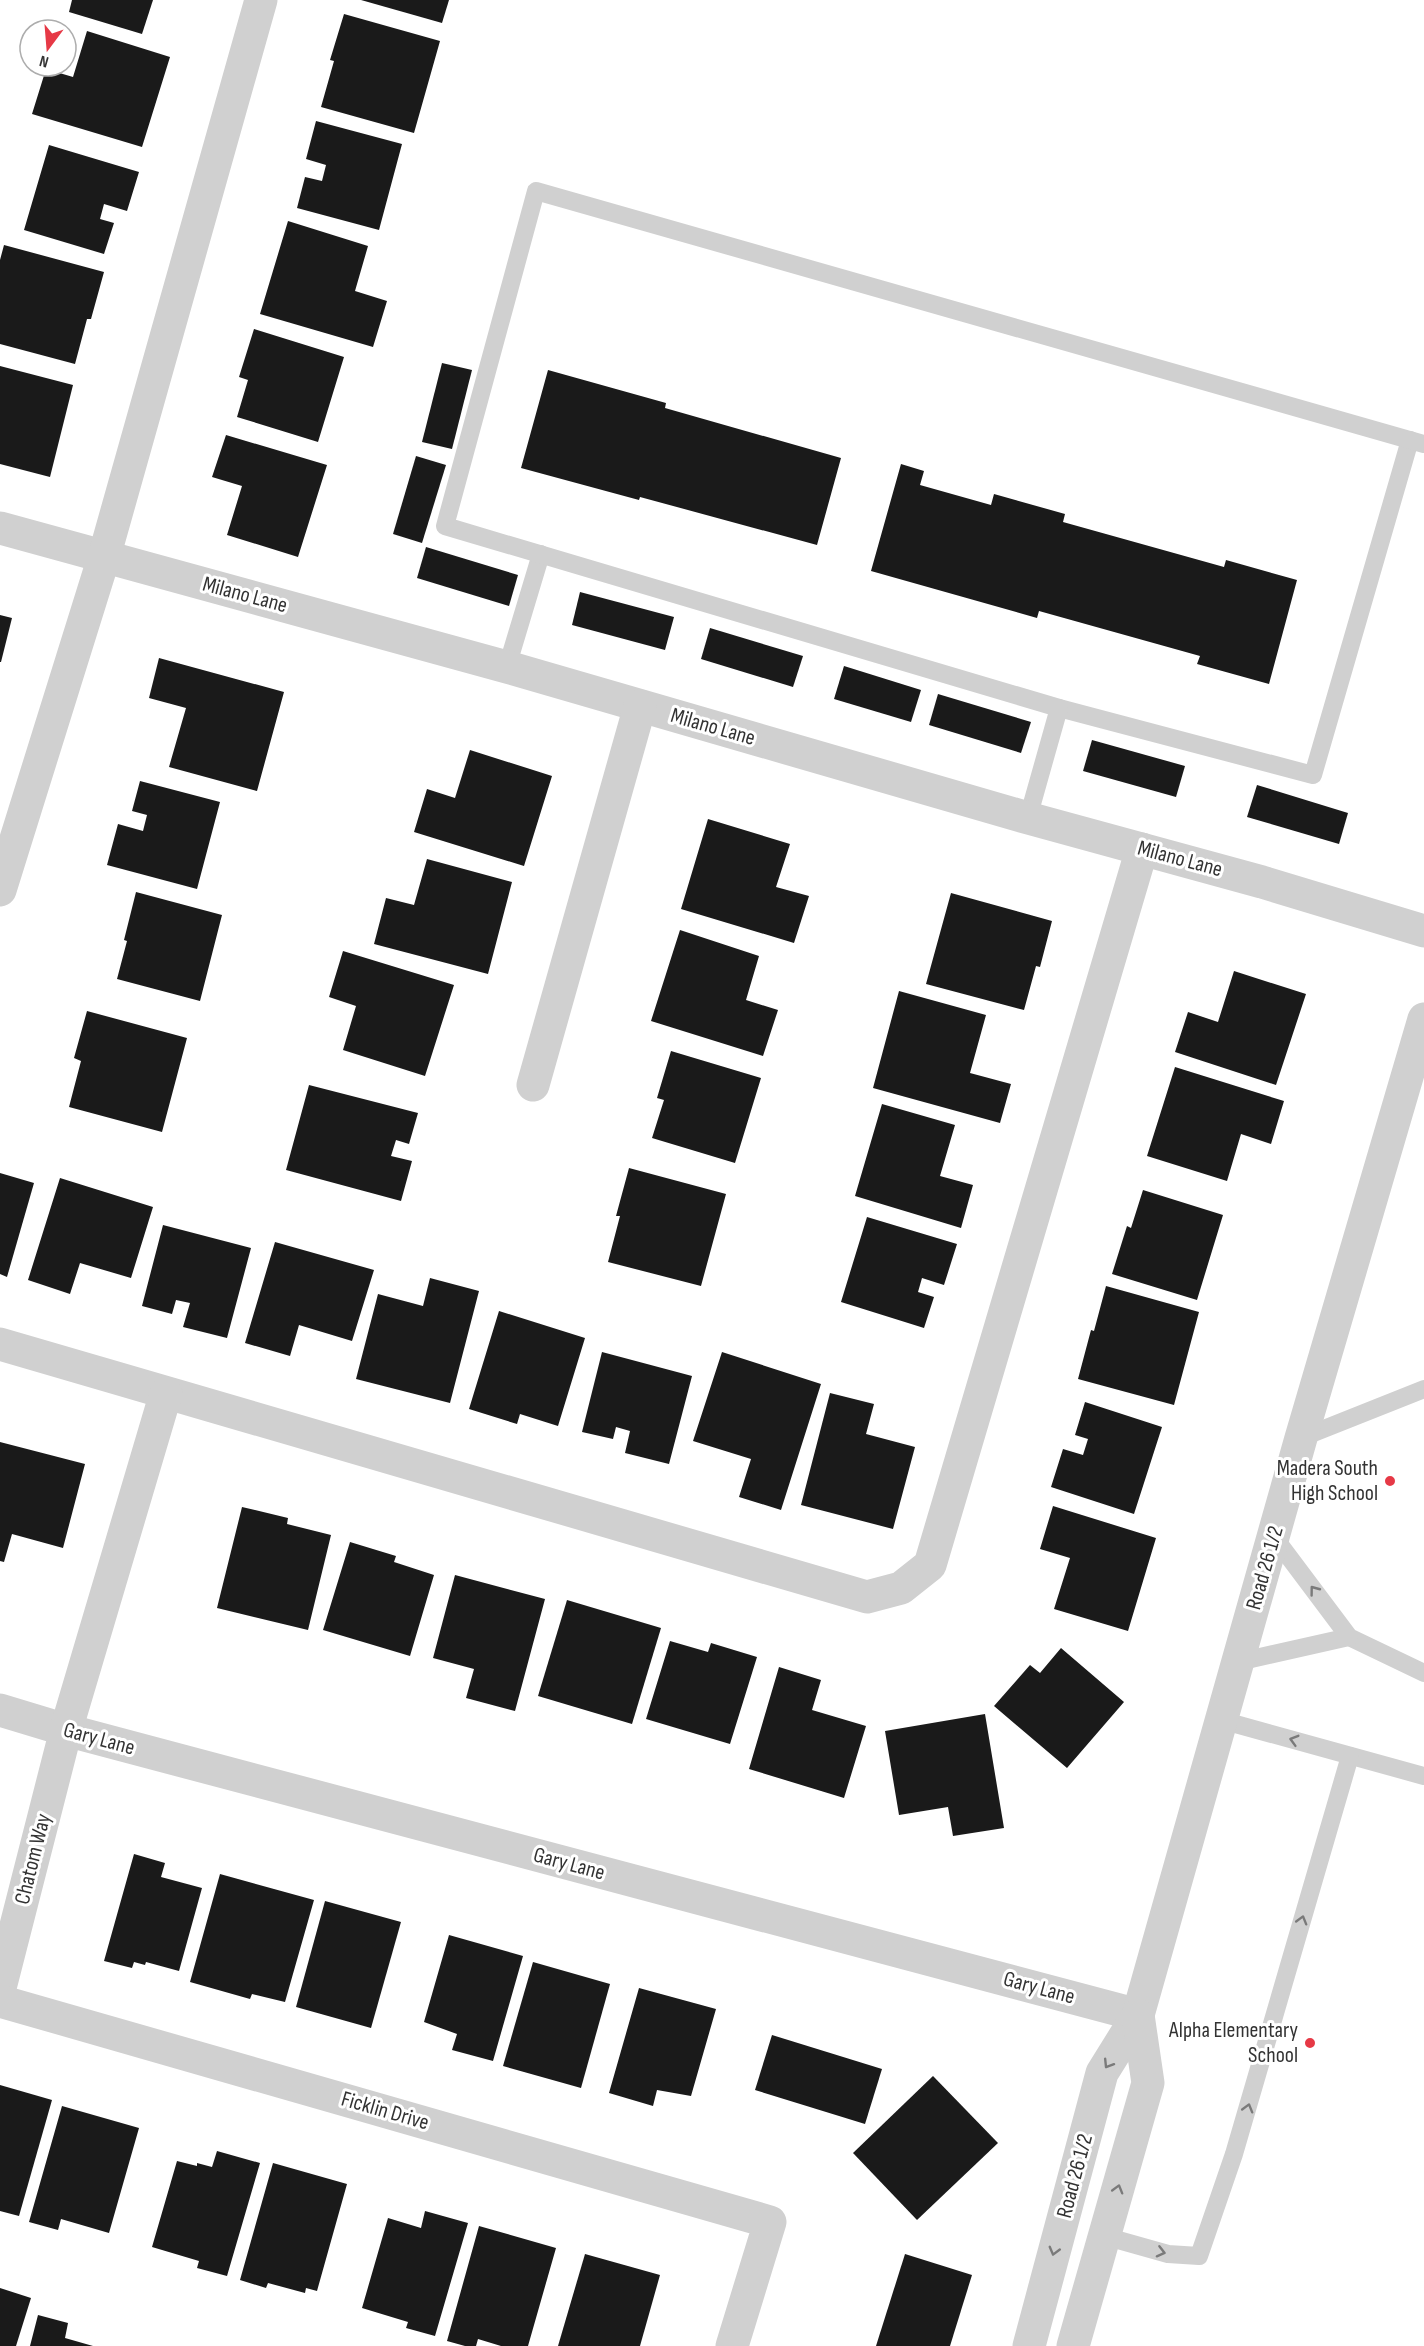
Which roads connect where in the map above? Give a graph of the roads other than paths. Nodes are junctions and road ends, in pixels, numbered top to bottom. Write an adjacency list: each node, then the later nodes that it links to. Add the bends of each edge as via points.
1 (261, 0): 5 (street)
2 (1417, 442): 4 (lane, via 536,191 445,526); 8 (lane, via 1313,775)
3 (0, 528): 5 (street, Milano Lane)
4 (541, 554): 6 (lane); 8 (lane)
5 (104, 557): 6 (street, Milano Lane); 11 (street)
6 (507, 667): 7 (street, Milano Lane)
7 (640, 706): 9 (street, Milano Lane); 14 (street)
8 (1059, 708): 9 (lane)
9 (1028, 818): 10 (street, Milano Lane)
10 (1142, 849): 12 (street, Milano Lane); 17 (street, via 930,1565 901,1588 867,1597)
11 (0, 890)
12 (1424, 931)
13 (1424, 1019): 18 (street, Road 26 1/2)
14 (533, 1085)
15 (0, 1344): 17 (street)
16 (1424, 1389): 18 (lane)
17 (166, 1393): 25 (street, Chatom Way)
18 (1301, 1438): 19 (street, Road 26 1/2)
19 (1274, 1537): 20 (lane, one-way to 19); 21 (street, Road 26 1/2)
20 (1349, 1636): 21 (lane); 22 (lane)
21 (1238, 1662): 24 (street, Road 26 1/2)
22 (1424, 1673)
23 (0, 1710): 25 (street, Gary Lane)
24 (1221, 1720): 26 (lane, one-way to 24); 30 (street, Road 26 1/2)
25 (66, 1730): 28 (street, Chatom Way); 30 (street, Gary Lane)
26 (1350, 1756): 27 (lane); 31 (lane, one-way to 26, via 1168,2254 1199,2256 1234,2154)
27 (1424, 1776)
28 (0, 1988)
29 (0, 2001): 32 (street, Ficklin Drive, via 770,2222)
30 (1138, 2014): 31 (street, Road 26 1/2, one-way to 30, via 1148,2083); 33 (street, Road 26 1/2, one-way to 33, via 1102,2073)
31 (1104, 2236): 34 (street, Road 26 1/2)
32 (732, 2346)
33 (1029, 2346)
34 (1073, 2346)

